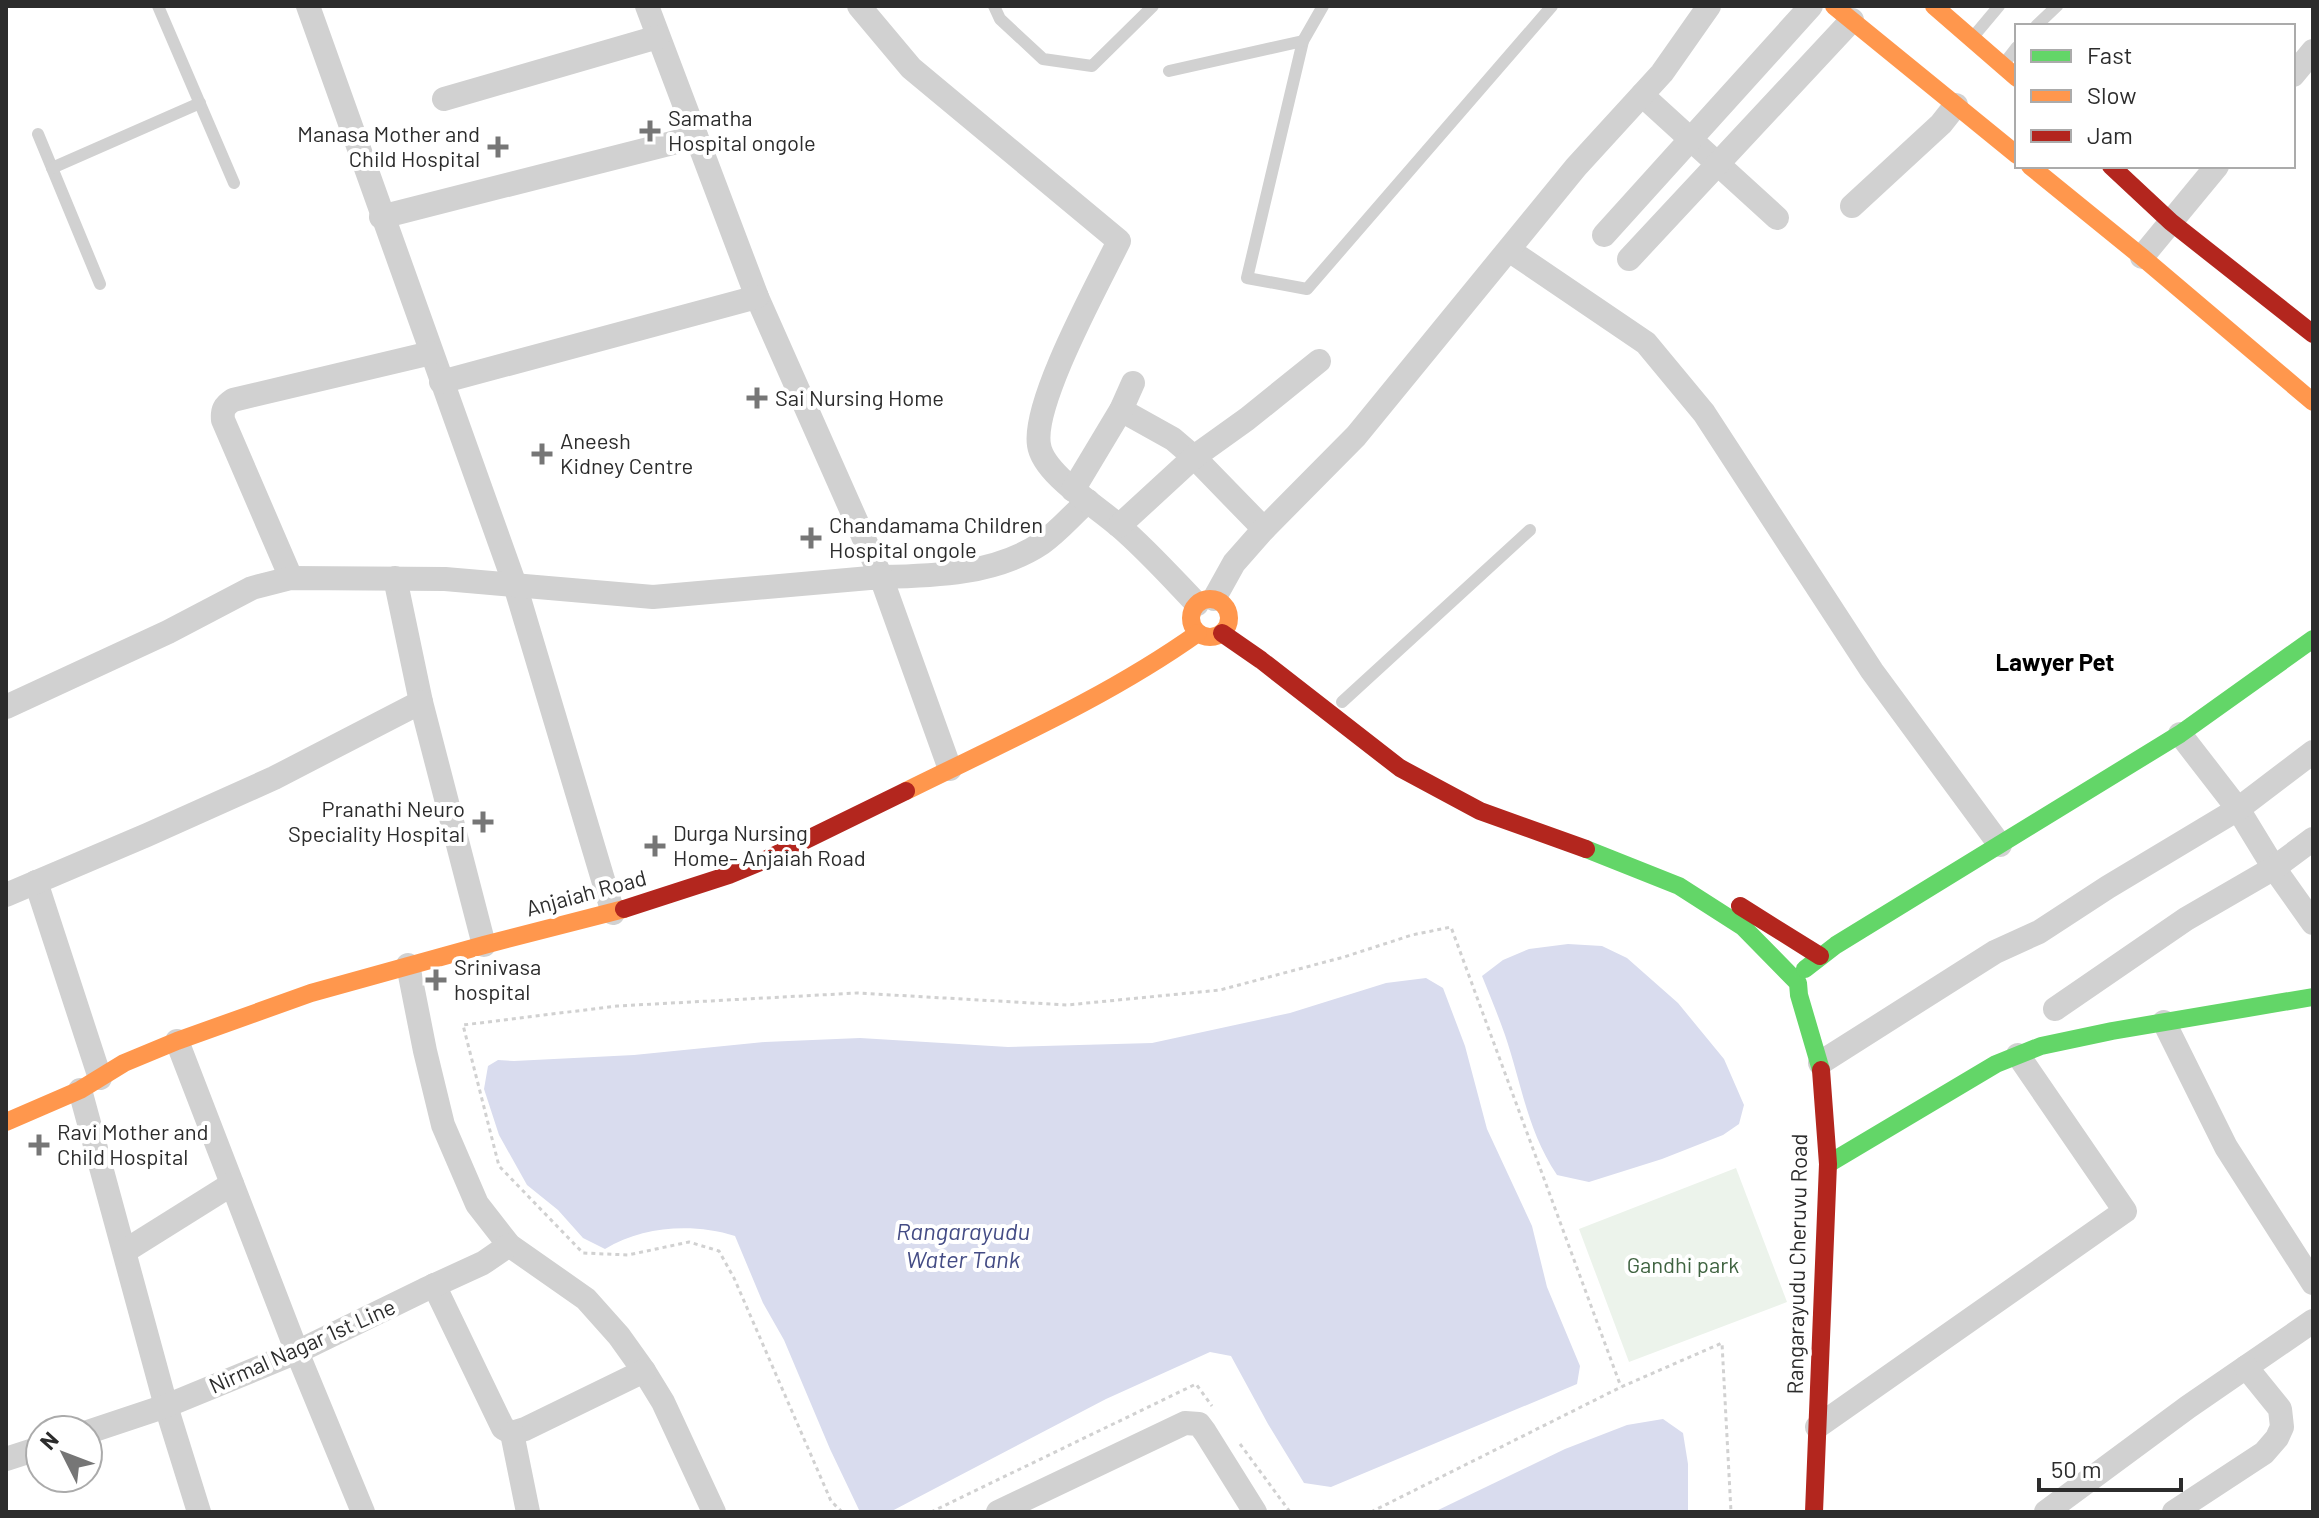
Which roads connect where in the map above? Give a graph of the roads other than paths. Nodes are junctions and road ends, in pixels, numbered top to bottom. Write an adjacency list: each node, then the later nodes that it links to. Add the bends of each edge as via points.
1 (158, 6): 25 (lane)
2 (308, 6): 38 (street)
3 (647, 6): 16 (street)
4 (859, 6): 55 (street, via 911,68 1119,241 1052,381 1039,423 1042,454)
5 (994, 6): 6 (lane, via 1000,19 1043,59 1092,66)
6 (1153, 6)
7 (1323, 6): 18 (lane)
8 (1552, 6): 18 (lane, via 1307,289 1247,278)
9 (1709, 6): 23 (street)
10 (1811, 6): 29 (street)
11 (1934, 6): 17 (street)
12 (1999, 6): 17 (lane)
13 (2057, 6): 15 (lane)
14 (1843, 13): 26 (street); 31 (street)
15 (2038, 24)
16 (658, 37): 24 (street); 28 (street)
17 (1971, 39): 21 (street)
18 (1303, 41): 20 (lane)
19 (2313, 51): 22 (street)
20 (1169, 71)
21 (2010, 72)
22 (2295, 73)
23 (1642, 95): 29 (street); 42 (street)
24 (444, 99)
25 (200, 103): 32 (lane); 36 (lane)
26 (1956, 105): 30 (street); 37 (street)
27 (38, 134): 32 (lane)
28 (696, 137): 38 (street); 46 (street)
29 (1690, 137): 31 (street); 41 (street)
30 (2015, 153)
31 (1718, 163): 39 (street); 44 (street)
32 (52, 168): 45 (lane)
33 (2032, 168): 43 (street)
34 (2113, 168): 40 (street)
35 (2215, 168): 40 (street)
36 (234, 183)
37 (1852, 206)
38 (381, 217): 48 (street)
39 (1777, 218)
40 (2171, 222): 43 (street); 47 (street)
41 (1604, 235)
42 (1509, 250): 57 (street, via 1356,436); 76 (street, via 1646,343 1695,402 1872,671)
43 (2142, 257): 52 (street)
44 (1629, 259)
45 (100, 284)
46 (757, 297): 50 (street); 59 (street)
47 (2313, 334)
48 (431, 353): 50 (street); 60 (street, via 233,400 222,411)
49 (1319, 361): 54 (street)
50 (441, 382): 62 (street)
51 (1133, 383): 53 (street)
52 (2313, 402)
53 (1121, 410): 54 (street); 55 (street)
54 (1194, 457): 56 (street); 57 (street)
55 (1080, 495): 56 (street); 59 (street, via 1042,543 1001,563 957,573)
56 (1119, 526): 63 (street)
57 (1264, 529): 63 (street, via 1234,563)
58 (1530, 530): 67 (lane)
59 (881, 577): 62 (street, via 653,597); 72 (street)
60 (291, 578): 61 (street); 68 (street, via 252,588)
61 (395, 578): 62 (street); 66 (street)
62 (515, 585): 80 (street)
63 (1216, 613): 64 (street, via 1214,636); 64 (street, via 1193,611); 67 (street); 85 (street, via 1261,660 1400,768 1480,811 1679,886 1743,927)
64 (1198, 633): 72 (street, Anjaiah Road, via 1144,669)
65 (2313, 639): 70 (street)
66 (421, 702): 78 (street, via 274,778); 82 (street)
67 (1342, 702): 69 (street)
68 (6, 707)
69 (1386, 734)
70 (2180, 734): 74 (street); 76 (street)
71 (2313, 752): 74 (street)
72 (950, 769): 80 (street, Anjaiah Road, via 765,860)
73 (1476, 788): 83 (street, via 1690,879)
74 (2238, 809): 77 (street); 91 (street)
75 (2313, 839): 77 (street)
76 (2000, 845): 83 (street)
77 (2274, 868): 81 (street); 87 (street, via 2186,919)
78 (36, 882): 79 (street); 92 (street)
79 (6, 895)
80 (613, 913): 82 (street, Anjaiah Road)
81 (2313, 923)
82 (484, 945): 84 (street, Anjaiah Road)
83 (1820, 956): 85 (street)
84 (408, 965): 89 (street, Anjaiah Road); 96 (street, via 443,1125 477,1204)
85 (1798, 983): 91 (street, Rangarayudu Cheruvu Road)
86 (2313, 997): 88 (street)
87 (2055, 1009)
88 (2164, 1022): 90 (street); 98 (street, via 2226,1147)
89 (177, 1041): 92 (street, Anjaiah Road); 95 (street)
90 (2018, 1055): 94 (street); 106 (street, via 2125,1211)
91 (1820, 1063): 94 (street, Rangarayudu Cheruvu Road)
92 (90, 1084): 93 (street, Anjaiah Road); 97 (street)
93 (8, 1115)
94 (1828, 1164): 106 (street, Rangarayudu Cheruvu Road)
95 (232, 1184): 97 (street); 101 (street)
96 (509, 1245): 99 (street, Nirmal Nagar 1st Line); 103 (street, via 586,1299)
97 (125, 1251): 104 (street)
98 (2313, 1283)
99 (434, 1285): 101 (street, Nirmal Nagar 1st Line); 107 (street, via 503,1428)
100 (2313, 1321): 102 (street)
101 (297, 1352): 104 (street, Nirmal Nagar 1st Line); 109 (street)
102 (2246, 1367): 115 (street); 116 (street, via 2280,1409 2277,1438 2264,1453)
103 (644, 1371): 107 (street); 111 (street)
104 (166, 1406): 105 (street, Nirmal Nagar 1st Line); 108 (street)
105 (104, 1427)
106 (1817, 1427): 114 (street, Rangarayudu Cheruvu Road)
107 (512, 1433): 110 (street)
108 (199, 1512)
109 (363, 1512)
110 (528, 1512)
111 (714, 1512)
112 (998, 1512): 113 (street, via 1185,1423 1199,1424)
113 (1255, 1512)
114 (1814, 1512)
115 (2046, 1512)
116 (2174, 1512)

